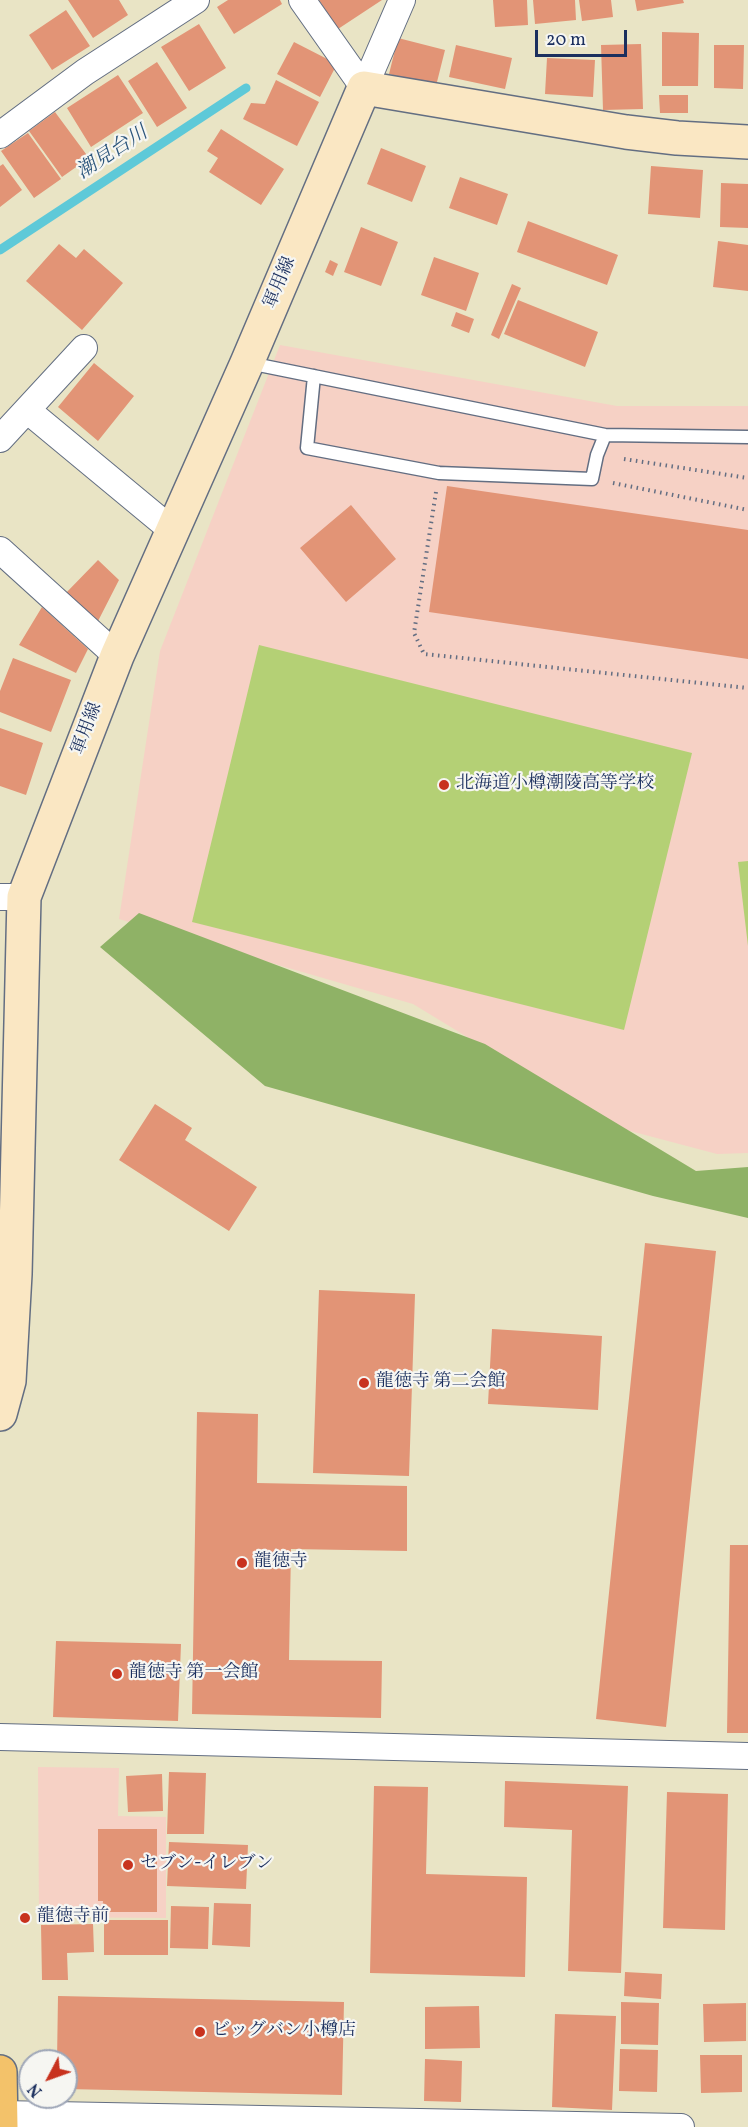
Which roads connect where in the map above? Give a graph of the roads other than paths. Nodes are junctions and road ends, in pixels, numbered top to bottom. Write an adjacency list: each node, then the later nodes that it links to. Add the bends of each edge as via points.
1 (196, 0): 5 (street, via 85,72)
2 (302, 0): 4 (street)
3 (402, 0): 4 (street)
4 (364, 88): 6 (street, via 604,129); 8 (street, 軍用線)
5 (0, 135)
6 (748, 142)
7 (84, 348): 10 (street)
8 (248, 363): 9 (lane); 14 (street, 軍用線)
9 (314, 376): 11 (lane); 11 (lane, via 307,448 439,473 592,479)
10 (27, 410): 13 (street); 14 (street)
11 (605, 435): 12 (lane)
12 (748, 437)
13 (0, 439)
14 (173, 531): 16 (street, 軍用線)
15 (0, 549): 16 (street)
16 (117, 656): 17 (street, 軍用線)
17 (12, 897): 18 (street, 軍用線, via 15,1274 9,1382)
18 (0, 1414)
19 (0, 1737): 20 (street)
20 (748, 1756)
21 (0, 2072): 22 (highway)
22 (1, 2121): 23 (street)
23 (681, 2127)

